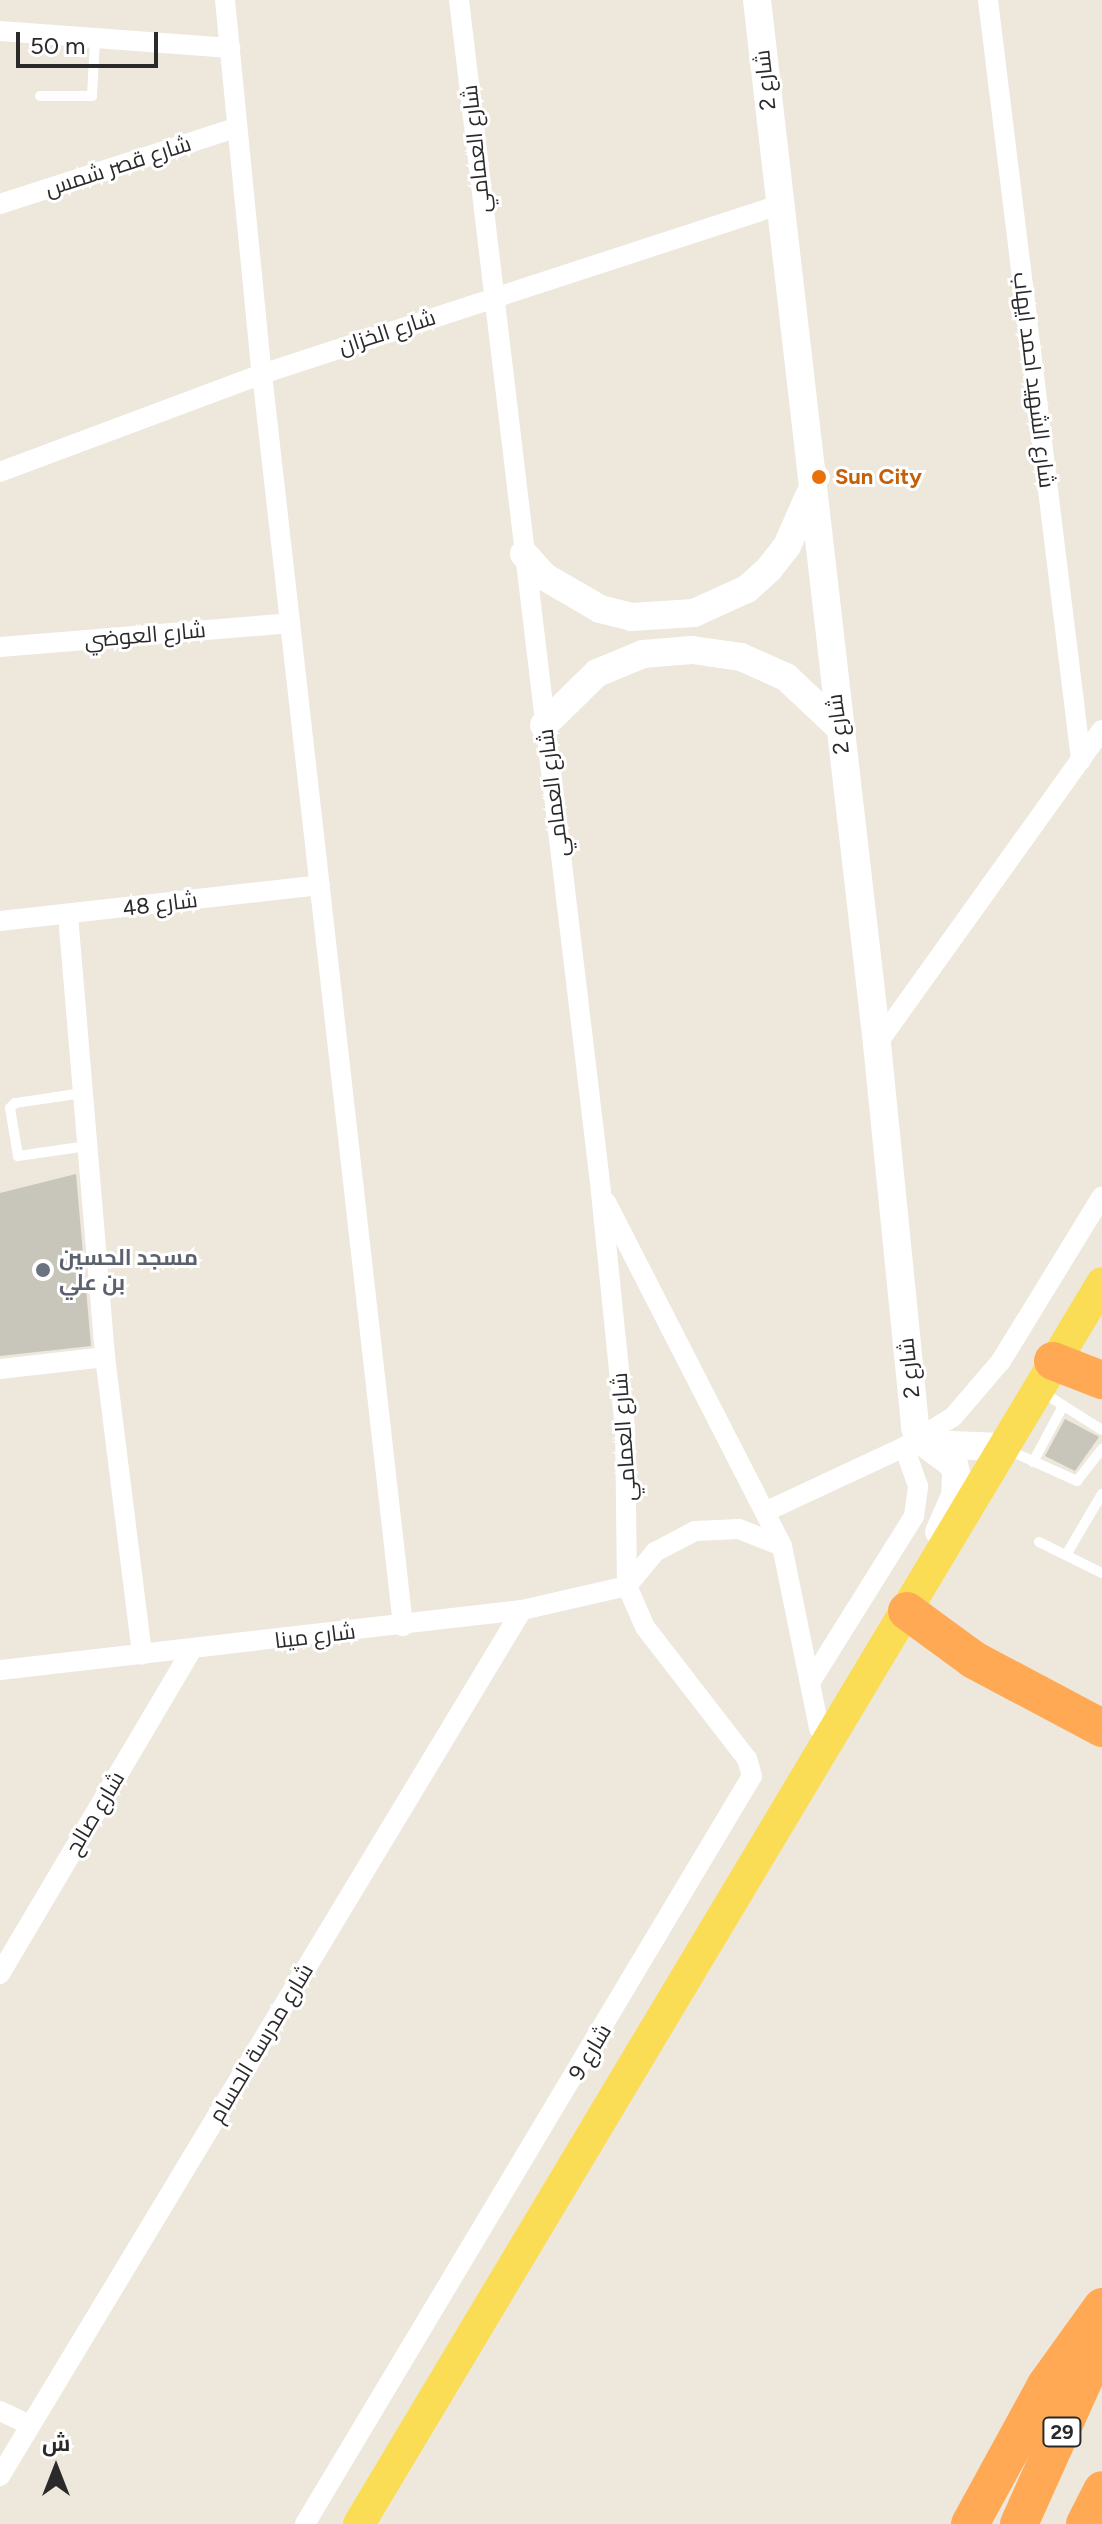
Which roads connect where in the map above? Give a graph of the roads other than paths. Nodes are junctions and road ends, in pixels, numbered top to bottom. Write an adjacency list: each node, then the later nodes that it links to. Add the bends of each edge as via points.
1 (225, 0): 7 (street)
2 (459, 0): 12 (street, شارع العمامي)
3 (757, 0): 11 (street, شارع 2)
4 (988, 0): 22 (street, شارع الشهيد احمد ايهاب)
5 (0, 31): 6 (street)
6 (95, 38): 7 (street); 8 (lane, via 92,96)
7 (230, 48): 9 (street)
8 (40, 96)
9 (236, 128): 10 (street, شارع قصر شمس); 13 (street)
10 (0, 204)
11 (779, 205): 12 (street, شارع الخزان); 15 (street, شارع 2)
12 (492, 297): 13 (street, شارع الخزان); 16 (street, شارع العمامي)
13 (262, 374): 14 (street, شارع الخزان); 17 (street)
14 (0, 472)
15 (810, 493): 16 (street, via 794,534 769,569 747,589 694,613 631,617 600,609 558,587); 20 (street, شارع 2)
16 (524, 554): 19 (street, شارع العمامي)
17 (290, 623): 18 (street, شارع العوضي); 23 (street)
18 (0, 647)
19 (544, 725): 20 (street, via 597,673 643,654 692,650 741,657 775,671 805,691); 29 (street, شارع العمامي)
20 (839, 727): 26 (street, شارع 2)
21 (1102, 730): 22 (street)
22 (1081, 760): 26 (street)
23 (320, 885): 24 (street, شارع 48); 51 (street)
24 (68, 915): 25 (street, شارع 48); 27 (street)
25 (0, 921)
26 (877, 1044): 37 (street, شارع 2)
27 (83, 1093): 28 (street); 28 (lane, via 10,1108 18,1156)
28 (87, 1146): 32 (street)
29 (601, 1191): 42 (street); 48 (street, شارع العمامي, via 626,1443)
30 (1102, 1196): 37 (street, via 980,1391)
31 (1102, 1283): 35 (main road)
32 (105, 1357): 33 (street); 53 (street)
33 (0, 1369)
34 (1102, 1380): 35 (highway)
35 (1051, 1385): 36 (lane, via 1076,1419); 38 (main road); 40 (lane)
36 (1102, 1430)
37 (917, 1443): 38 (street); 42 (street); 45 (street, via 954,1465 956,1473); 55 (street, via 914,1516)
38 (1002, 1447): 40 (lane); 45 (main road)
39 (1102, 1449): 40 (lane, via 1085,1477 1073,1481 1050,1465)
40 (1033, 1462)
41 (1102, 1494): 46 (lane)
42 (767, 1511): 44 (street)
43 (1039, 1542): 46 (lane)
44 (782, 1546): 48 (street, via 739,1529 695,1531 655,1552); 55 (street)
45 (939, 1554): 50 (main road)
46 (1066, 1555): 47 (lane)
47 (1102, 1573)
48 (627, 1586): 49 (street, شارع مينا); 65 (street, شارع 9, via 656,1644 747,1759 751,1784)
49 (522, 1610): 51 (street, شارع مينا); 62 (street, شارع مدرسة الحسام)
50 (907, 1611): 56 (highway, via 961,1652); 57 (main road)
51 (403, 1626): 52 (street, شارع مينا)
52 (191, 1651): 53 (street, شارع مينا); 58 (street, شارع صالح)
53 (142, 1655): 54 (street, شارع مينا)
54 (0, 1670)
55 (811, 1681): 57 (street, via 819,1728)
56 (1102, 1728)
57 (830, 1745): 66 (main road)
58 (0, 1974)
59 (1102, 2307): 67 (highway, via 1046,2385)
60 (1102, 2339): 68 (highway, 29)
61 (0, 2411): 62 (street)
62 (30, 2425): 63 (street, شارع مدرسة الحسام)
63 (0, 2476)
64 (1102, 2490): 69 (highway)
65 (305, 2524)
66 (359, 2524)
67 (970, 2524)
68 (1019, 2524)
69 (1085, 2524)

